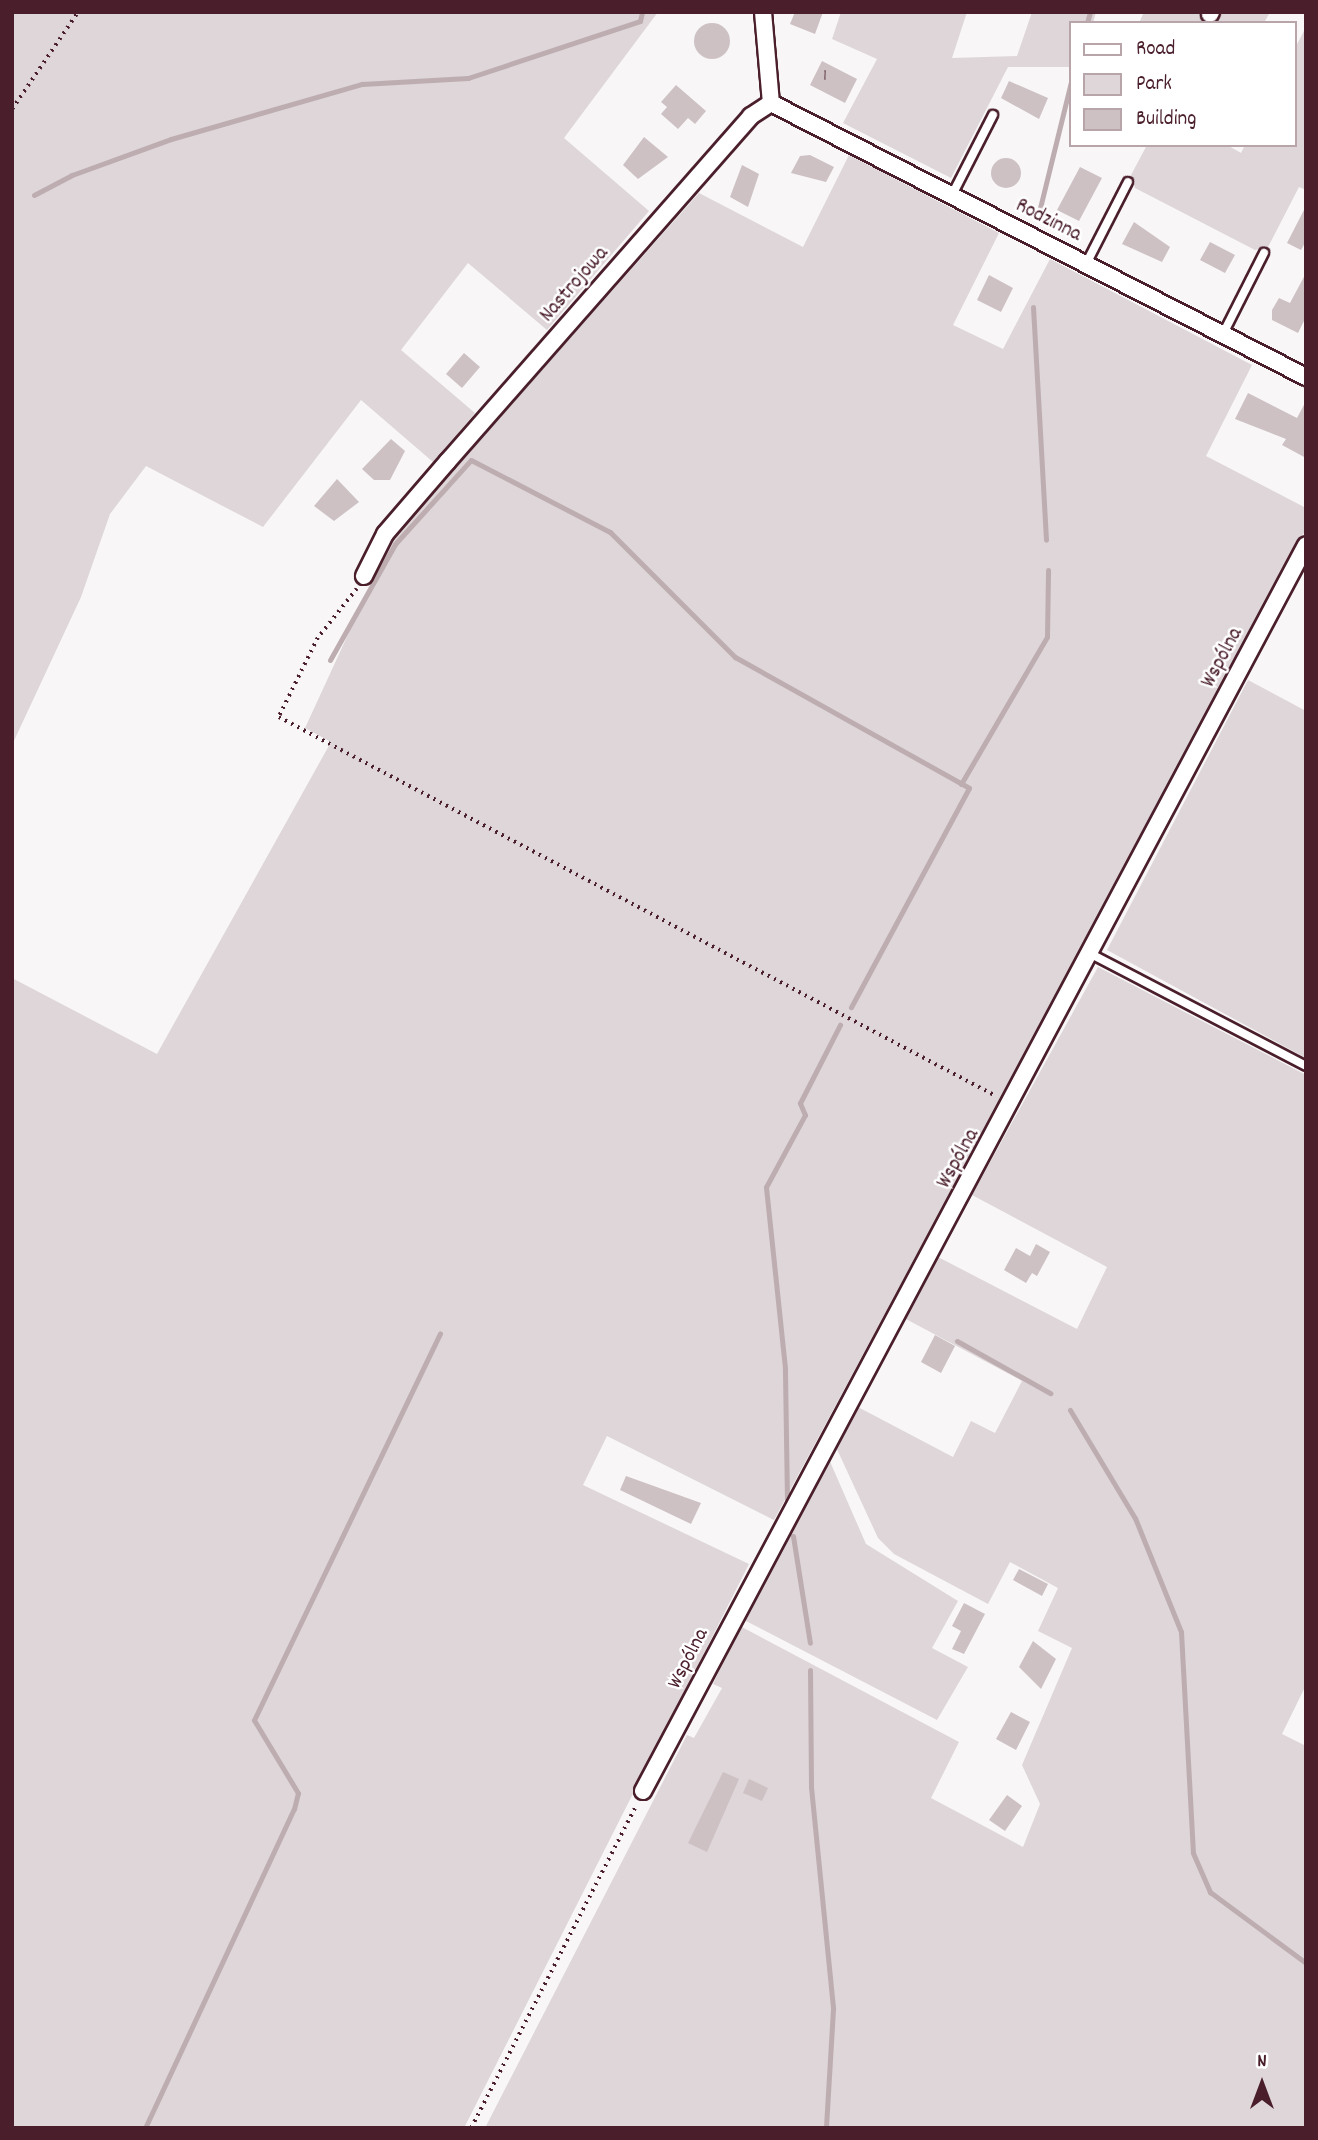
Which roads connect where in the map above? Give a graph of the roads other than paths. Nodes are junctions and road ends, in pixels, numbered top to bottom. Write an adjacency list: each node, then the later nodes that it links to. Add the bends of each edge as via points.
1 (763, 12): 2 (street)
2 (771, 103): 5 (street, Rodzinna); 11 (street, Nastrojowa, via 751,116 447,461 385,534)
3 (993, 116): 5 (lane)
4 (1128, 182): 7 (lane)
5 (952, 195): 7 (street, Rodzinna)
6 (1264, 253): 8 (lane)
7 (1086, 264): 8 (street, Rodzinna)
8 (1223, 334): 9 (street, Rodzinna)
9 (1306, 377)
10 (1306, 545): 12 (street, Wspólna)
11 (364, 576)
12 (1091, 954): 13 (lane); 14 (street, Wspólna, via 1014,1104 823,1446)
13 (1306, 1066)
14 (643, 1791)

